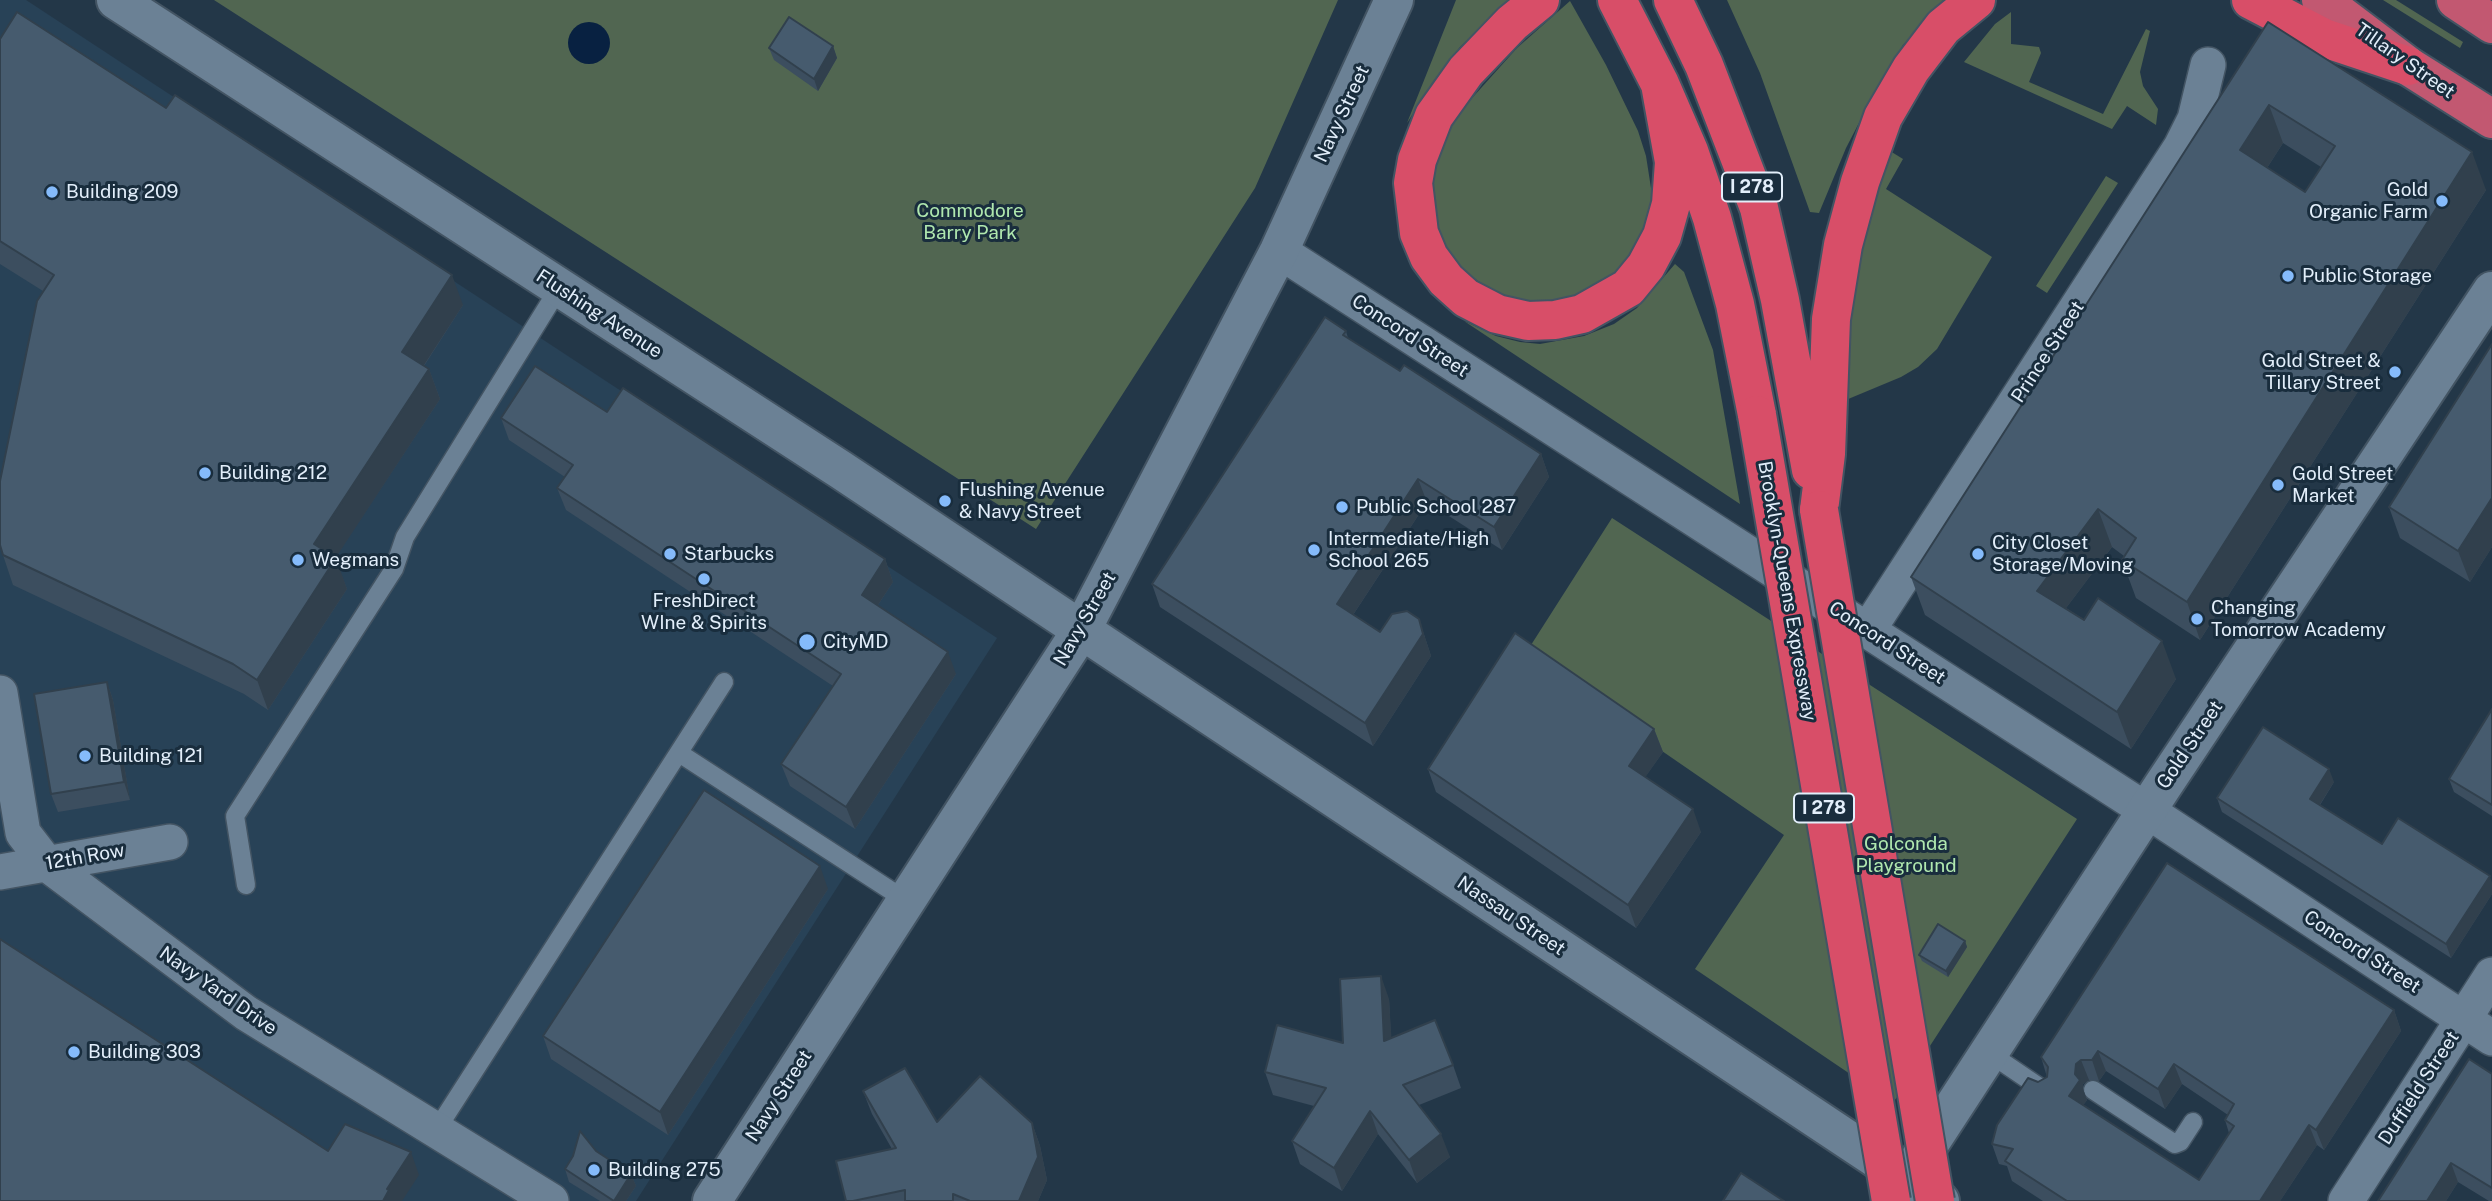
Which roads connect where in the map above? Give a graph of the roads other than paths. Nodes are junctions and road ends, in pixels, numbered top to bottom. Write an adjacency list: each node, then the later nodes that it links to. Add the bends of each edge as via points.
1 (116, 0): 16 (main road, Flushing Avenue)
2 (1394, 0): 15 (main road, Navy Street)
3 (1540, 0): 13 (highway, via 1466,71 1434,116 1417,160 1413,183 1419,233 1429,257 1466,298 1497,314 1528,321 1555,320 1582,314 1628,288 1657,246 1671,204 1674,162)
4 (1617, 0): 13 (highway, Brooklyn-Queens Expressway / I 278)
5 (1674, 0): 18 (highway, I 278, via 1759,208)
6 (1976, 0): 18 (highway, via 1925,48 1896,92 1870,150 1850,216)
7 (2250, 0): 12 (highway, via 2324,38)
8 (2321, 0): 12 (highway, Tillary Street)
9 (2456, 0): 10 (highway)
10 (2492, 23)
11 (2208, 65): 20 (street, Prince Street, via 2195,119 2181,147)
12 (2409, 66): 14 (highway, Tillary Street)
13 (1660, 85): 37 (highway, Brooklyn-Queens Expressway / I 278, bridge, via 1712,218 1735,304)
14 (2492, 119)
15 (1279, 251): 19 (main road, Navy Street); 20 (street, Concord Street)
16 (559, 288): 19 (main road, Flushing Avenue); 28 (lane, via 405,537 394,569 235,816)
17 (2492, 291): 24 (main road, Gold Street)
18 (1814, 405): 37 (highway, I 278, bridge, via 1819,510)
19 (1082, 629): 29 (main road, Navy Street); 37 (main road, Nassau Street)
20 (1868, 630): 24 (street, Concord Street)
21 (724, 682): 23 (lane)
22 (0, 693): 26 (street, Navy Yard Drive, via 23,833)
23 (680, 752): 29 (lane); 36 (lane)
24 (2147, 810): 31 (street, Concord Street); 32 (main road, Gold Street)
25 (170, 842): 26 (street, 12th Row)
26 (47, 864): 27 (street, 12th Row); 36 (street, Navy Yard Drive, via 246,1013)
27 (0, 872)
28 (246, 885)
29 (907, 901): 39 (main road, Navy Street)
30 (2492, 975): 31 (street, Duffield Street)
31 (2478, 1029): 41 (street, Duffield Street)
32 (1989, 1053): 34 (lane); 37 (main road, Gold Street)
33 (2093, 1090): 35 (lane, via 2175,1143)
34 (2045, 1091)
35 (2193, 1122)
36 (437, 1129): 38 (street, Navy Yard Drive)
37 (1906, 1196): 40 (main road, Nassau Street)
38 (551, 1201)
39 (712, 1201)
40 (1940, 1201)
41 (2346, 1201)

